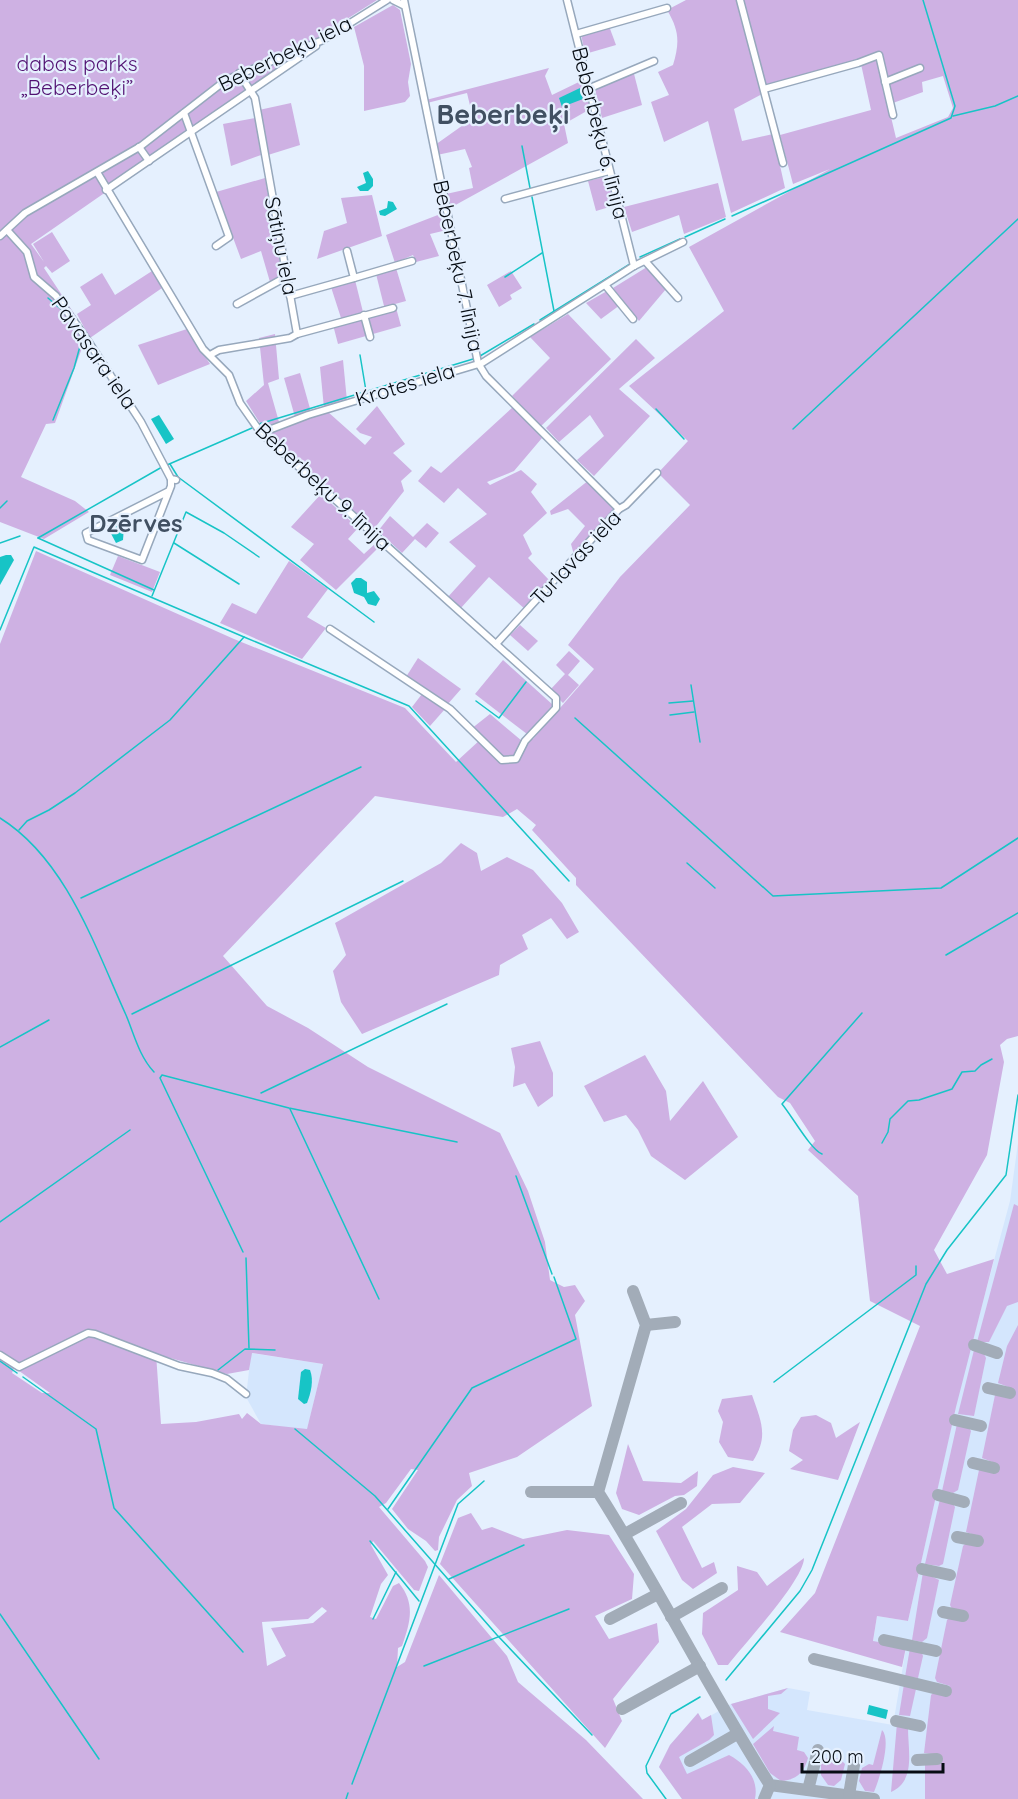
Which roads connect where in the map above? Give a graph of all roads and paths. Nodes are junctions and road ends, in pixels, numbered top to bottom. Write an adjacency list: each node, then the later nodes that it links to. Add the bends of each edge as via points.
1 (387, 0): 8 (street, Beberbeķu iela)
2 (393, 0): 5 (street, Beberbeķu 7. līnija)
3 (567, 0): 7 (street, Beberbeķu 6. līnija)
4 (740, 0): 14 (street)
5 (403, 3): 46 (street, Beberbeķu 7. līnija)
6 (666, 8): 7 (street)
7 (576, 34): 13 (street, Beberbeķu 6. līnija)
8 (323, 40): 11 (street, Beberbeķu iela); 15 (street)
9 (654, 61): 13 (street)
10 (920, 68): 12 (street)
11 (239, 73): 15 (street, Sātiņu iela); 16 (street, Beberbeķu iela)
12 (885, 82): 14 (street, via 879,55); 17 (street)
13 (590, 88): 22 (street, Beberbeķu 6. līnija)
14 (764, 89): 21 (street)
15 (250, 91): 18 (street); 34 (street, Sātiņu iela, via 255,98)
16 (183, 112): 18 (street); 19 (street, Beberbeķu iela)
17 (893, 115)
18 (191, 132): 20 (street); 29 (street, via 229,237)
19 (139, 147): 20 (street); 23 (street, Beberbeķu iela)
20 (149, 161): 24 (street)
21 (783, 163)
22 (609, 171): 25 (street); 33 (street, Beberbeķu 6. līnija)
23 (97, 172): 24 (street, Beberbeķu 9. līnija); 26 (street, Beberbeķu iela, via 25,213)
24 (106, 190): 45 (street, Beberbeķu 9. līnija)
25 (505, 199)
26 (7, 230): 27 (street, Beberbeķu iela); 49 (street, Pavasara iela, via 27,252 34,277 56,296 141,422)
27 (0, 236)
28 (683, 242): 32 (street, Krotes iela)
29 (216, 246)
30 (347, 251): 35 (street)
31 (412, 261): 35 (street)
32 (646, 262): 33 (street, Krotes iela); 38 (street)
33 (634, 266): 36 (street, Krotes iela)
34 (286, 277): 37 (street, Sātiņu iela); 39 (street)
35 (354, 278): 37 (street)
36 (606, 286): 42 (street); 46 (street, Krotes iela)
37 (290, 296): 43 (street, Sātiņu iela)
38 (678, 298)
39 (237, 304)
40 (393, 308): 41 (street)
41 (364, 315): 43 (street); 44 (street)
42 (633, 319)
43 (297, 334): 45 (street)
44 (370, 337)
45 (210, 355): 47 (street, Beberbeķu 9. līnija, via 229,375 240,403)
46 (478, 363): 47 (street, Krotes iela, via 308,415); 50 (street, Beberbeķu 7. līnija, via 486,376)
47 (261, 434): 52 (street, Beberbeķu 9. līnija)
48 (657, 473): 50 (street, Turlavas iela)
49 (172, 484): 49 (street, via 142,560 88,540 87,533)
50 (619, 509): 52 (street, Turlavas iela)
51 (330, 629): 52 (street, Beberbeķu 9. līnija, via 450,709 502,760 512,762 557,702)
52 (496, 644)
53 (0, 1355): 54 (street, via 19,1366 88,1333 179,1366 212,1372)
54 (246, 1394)

